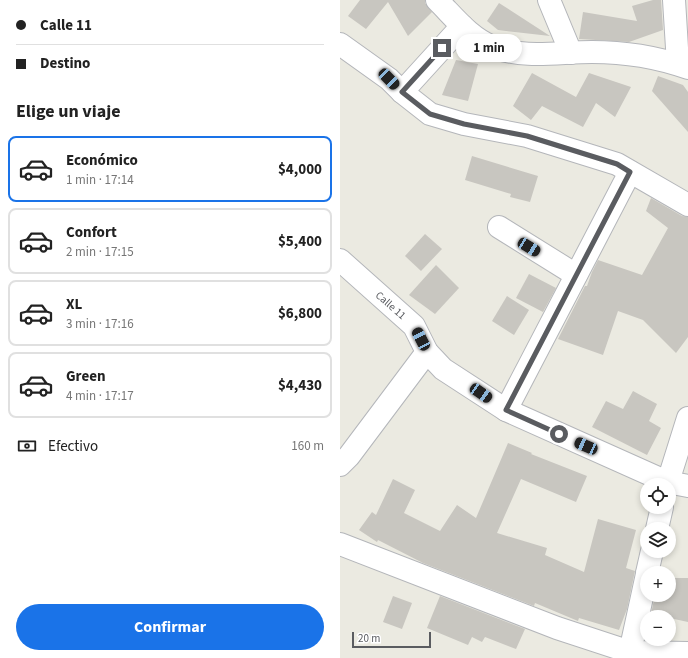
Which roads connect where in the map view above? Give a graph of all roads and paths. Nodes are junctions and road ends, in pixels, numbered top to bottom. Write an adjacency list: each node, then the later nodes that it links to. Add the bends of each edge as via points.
1 (437, 0): 4 (street)
2 (549, 0): 6 (street)
3 (674, 0): 7 (street)
4 (462, 26): 6 (street, via 471,35 492,47 519,54); 8 (street)
5 (340, 44): 8 (street, via 389,79)
6 (571, 52): 7 (street, via 636,54)
7 (683, 66)
8 (402, 92): 9 (street, via 430,114 464,124 527,136 617,164)
9 (630, 172): 10 (street); 13 (street)
10 (688, 205)
11 (499, 227): 13 (street)
12 (340, 260): 14 (street, Calle 11, via 414,326)
13 (576, 275): 15 (street)
14 (428, 352): 15 (street, Calle 11, via 444,368); 17 (street)
15 (506, 410): 18 (street, Calle 11)
16 (688, 418): 19 (street)
17 (343, 457)
18 (660, 478)
19 (675, 478)
20 (340, 544): 22 (street, via 557,628)
21 (641, 602): 22 (street)
22 (630, 652): 23 (street)
23 (688, 653)

